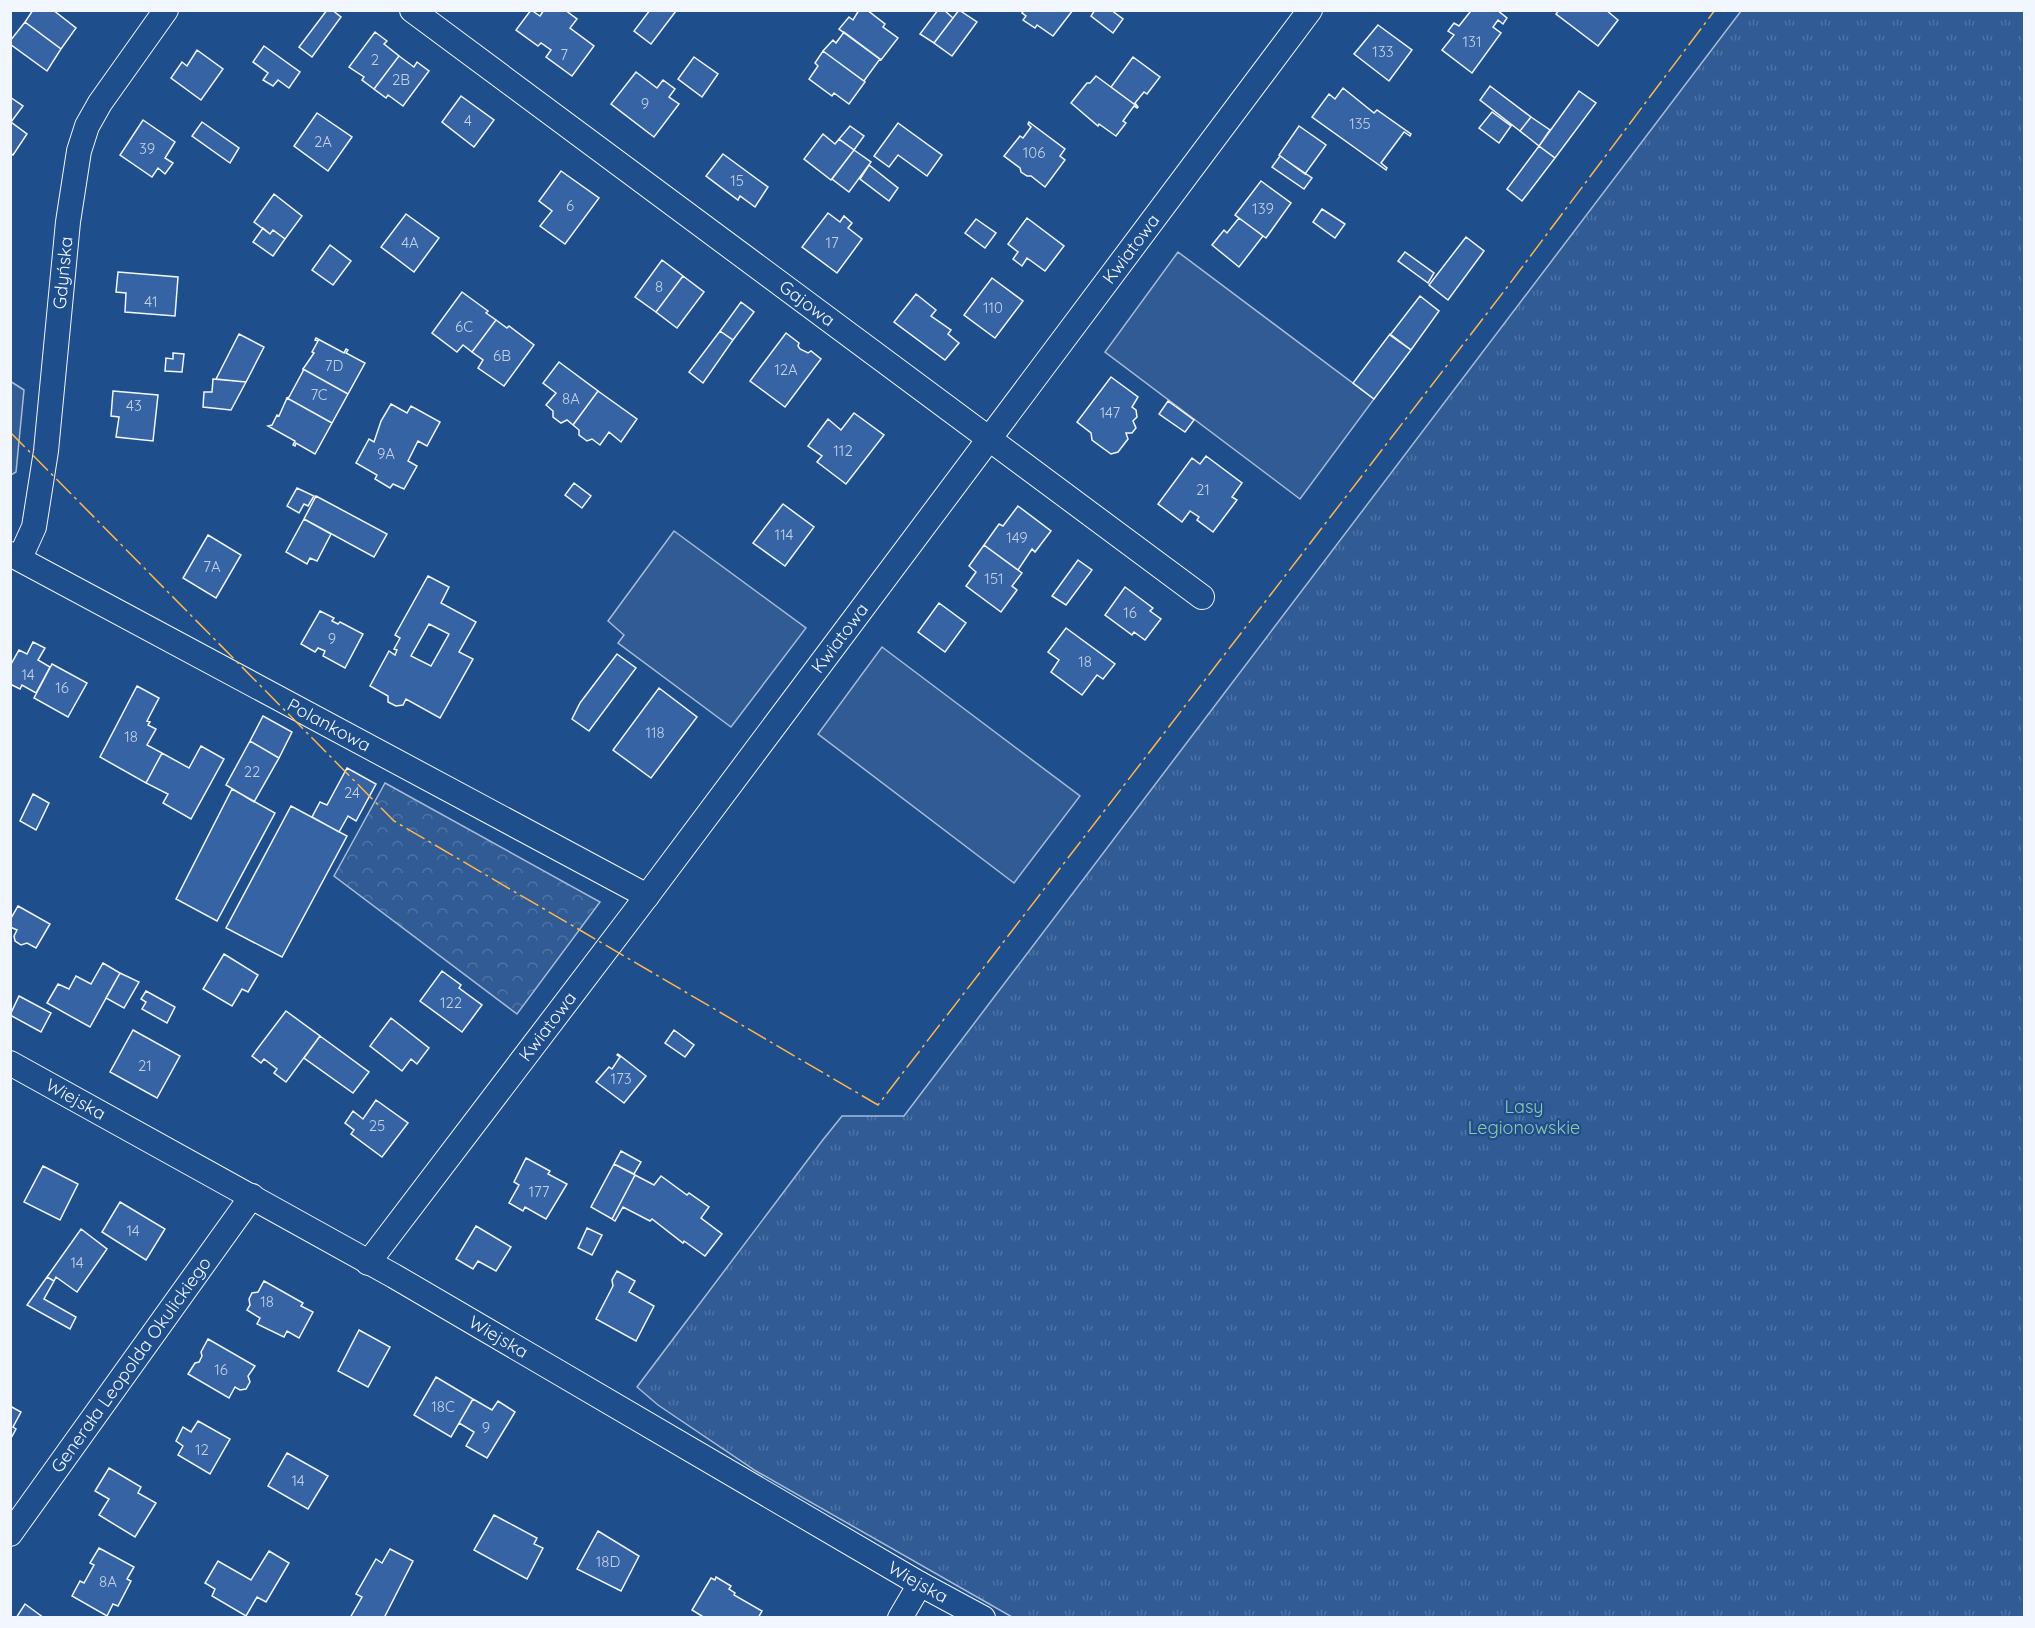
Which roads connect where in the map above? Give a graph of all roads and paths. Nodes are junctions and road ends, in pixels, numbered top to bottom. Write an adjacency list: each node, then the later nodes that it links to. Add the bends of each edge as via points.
1 (166, 10): 5 (street, Gdyńska, via 100,103 79,151 34,527)
2 (412, 10): 4 (street, Gajowa)
3 (1310, 10): 4 (street, Kwiatowa)
4 (990, 438): 6 (street, Gajowa); 7 (street, Kwiatowa)
5 (15, 556): 7 (street, Polankowa)
6 (1202, 597)
7 (647, 896): 10 (street, Kwiatowa)
8 (10, 1063): 9 (street, Wiejska)
9 (252, 1196): 10 (street, Wiejska); 11 (street, Generała Leopolda Okulickiego)
10 (368, 1263): 12 (street, Wiejska)
11 (10, 1534)
12 (920, 1584): 13 (street); 14 (street, Wiejska)
13 (900, 1617)
14 (983, 1617)

